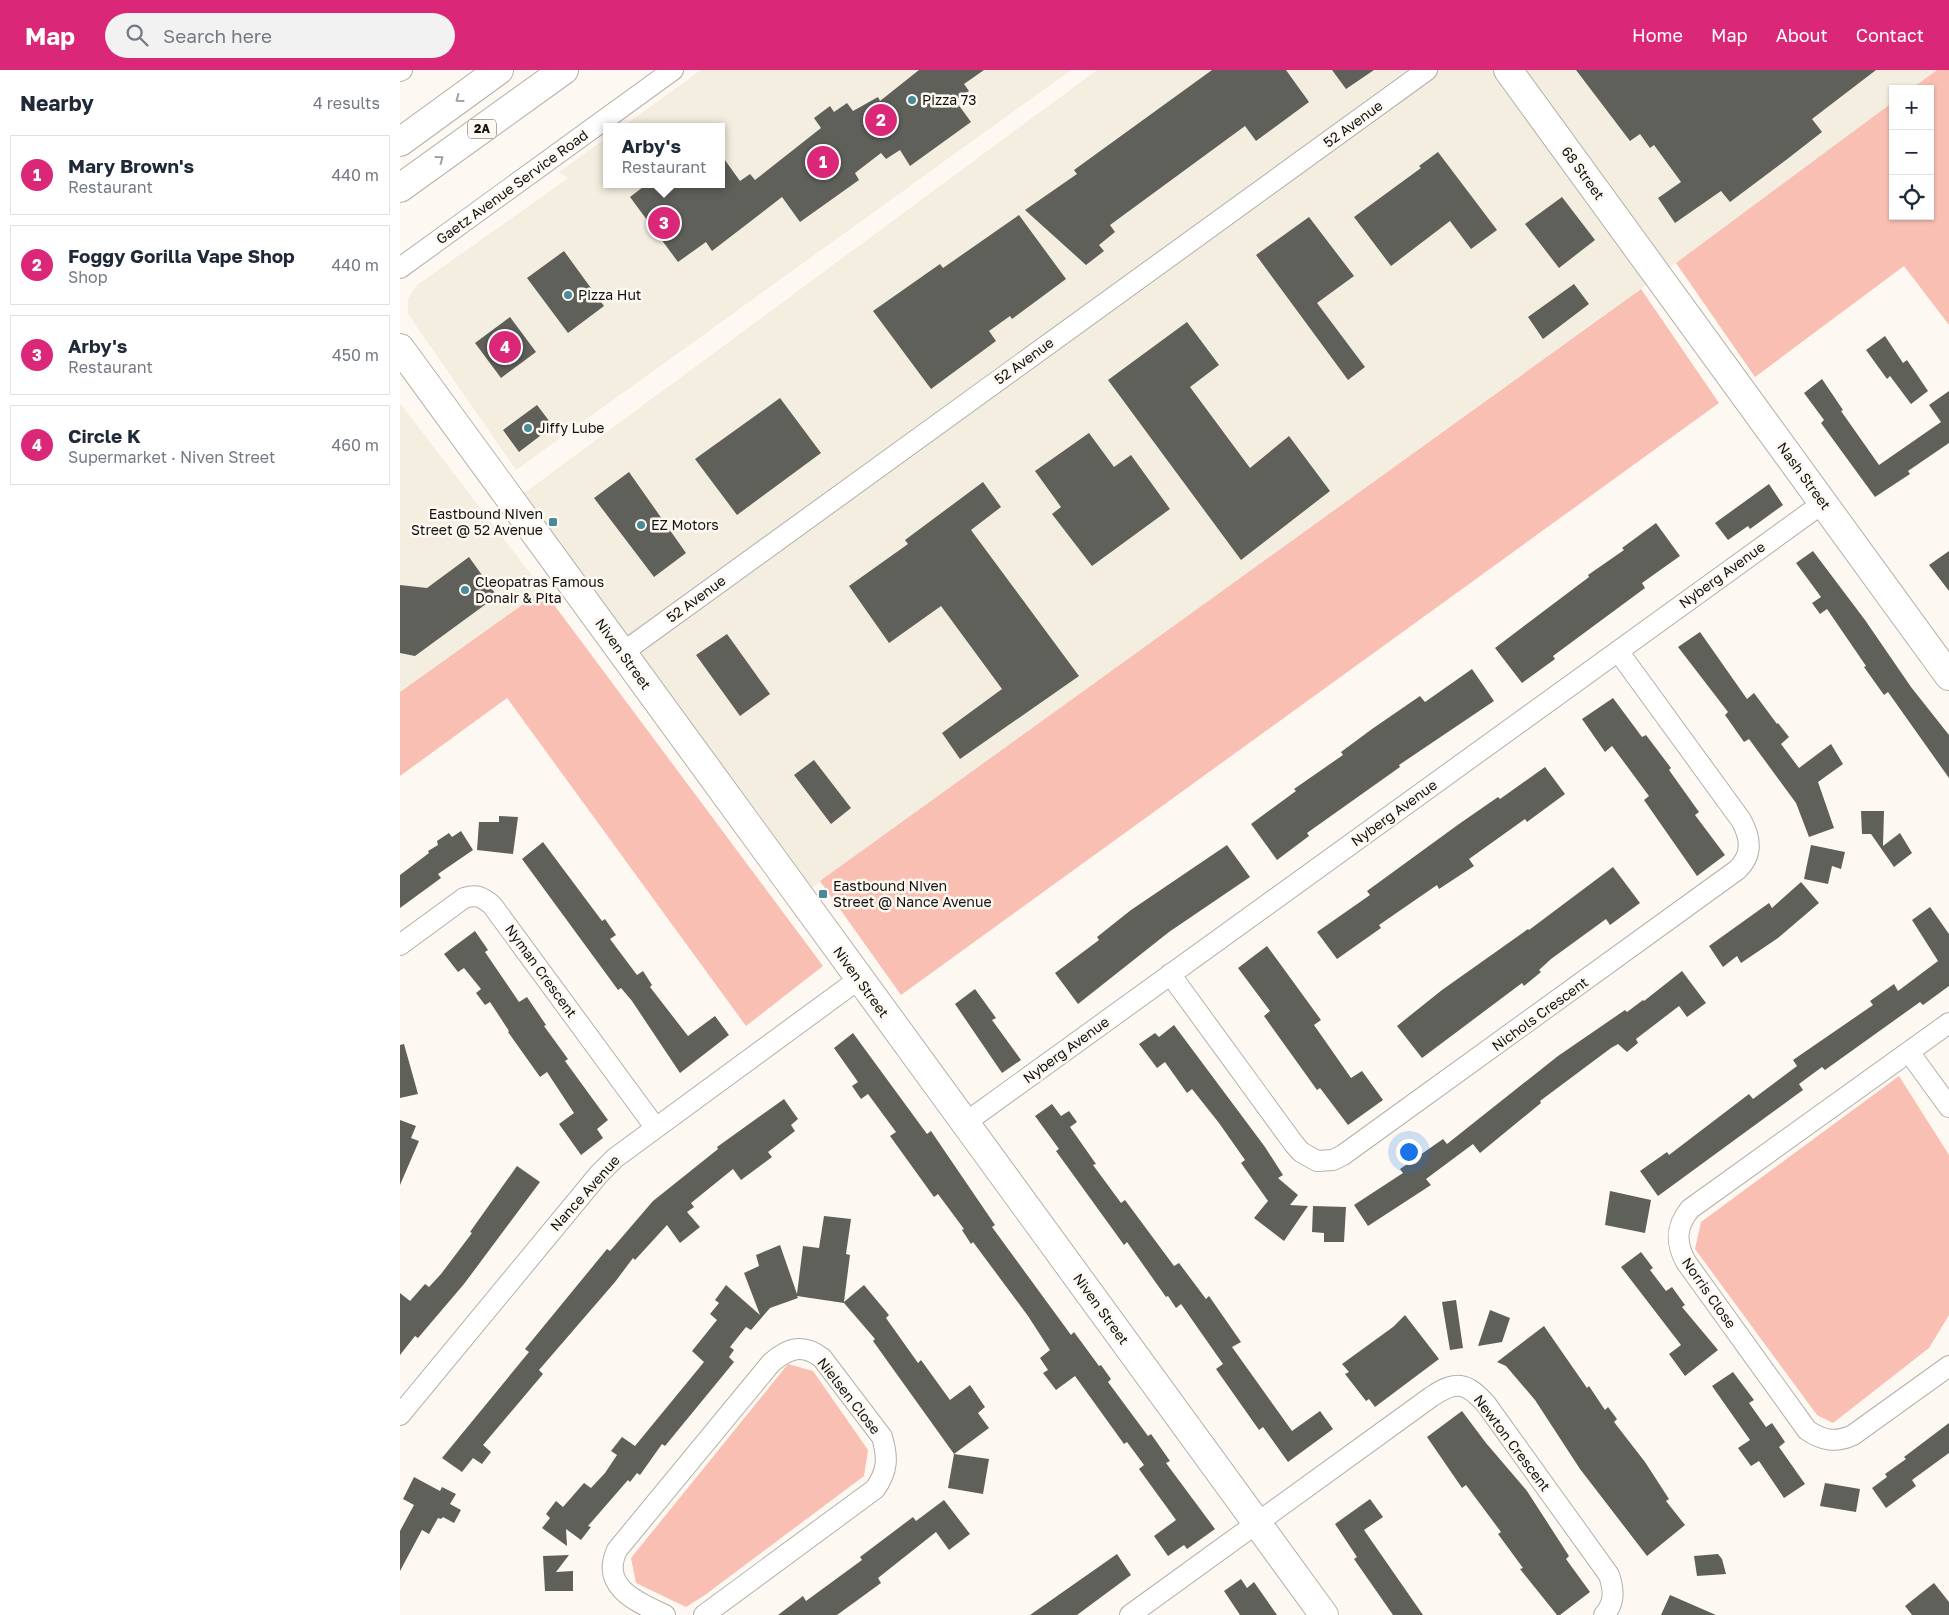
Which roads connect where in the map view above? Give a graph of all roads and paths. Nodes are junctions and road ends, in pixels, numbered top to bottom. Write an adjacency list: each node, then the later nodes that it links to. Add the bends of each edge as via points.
1 (499, 70): 6 (street, one-way to 6)
2 (564, 70): 7 (street, 2A, one-way to 2)
3 (673, 70): 8 (street, Gaetz Avenue Service Road)
4 (1427, 70): 13 (street, 52 Avenue)
5 (1508, 70): 9 (street, 68 Street)
6 (400, 142)
7 (400, 188)
8 (400, 268)
9 (1658, 276): 11 (street, Nash Street)
10 (400, 348): 13 (street, Niven Street)
11 (1823, 503): 12 (street, Nyberg Avenue); 14 (street, Nash Street)
12 (1618, 650): 16 (street, Nyberg Avenue); 16 (street, Nichols Crescent, via 1741,820 1749,836 1747,856 1737,870 1424,1098 1343,1155 1326,1161 1309,1158 1294,1144)
13 (622, 652): 17 (street, Niven Street)
14 (1949, 676)
15 (400, 945): 22 (street, Nyman Crescent, via 464,898 485,899)
16 (1170, 974): 21 (street, Nyberg Avenue)
17 (859, 979): 21 (street, Niven Street); 22 (street, Nance Avenue)
18 (1949, 1023): 19 (street, Norris Close)
19 (1909, 1052): 20 (street); 23 (street, Norris Close, via 1690,1209 1680,1224 1678,1242 1686,1262 1807,1430 1818,1438 1840,1440 1853,1435)
20 (1949, 1107)
21 (965, 1123): 25 (street, Niven Street)
22 (655, 1127): 24 (street, Nance Avenue, via 599,1174)
23 (1949, 1366)
24 (400, 1415)
25 (1256, 1523): 28 (street); 29 (street, Niven Street); 30 (street, Newton Crescent, via 1439,1391 1448,1386 1465,1386 1486,1404 1609,1575 1613,1601)
26 (665, 1615): 27 (street, Nielsen Close, via 636,1602 618,1584 611,1567 617,1550 771,1363 786,1351 797,1348 813,1351 822,1358 882,1437 886,1451 883,1478 876,1489)
27 (704, 1615)
28 (1130, 1615)
29 (1324, 1615)
30 (1604, 1615)

